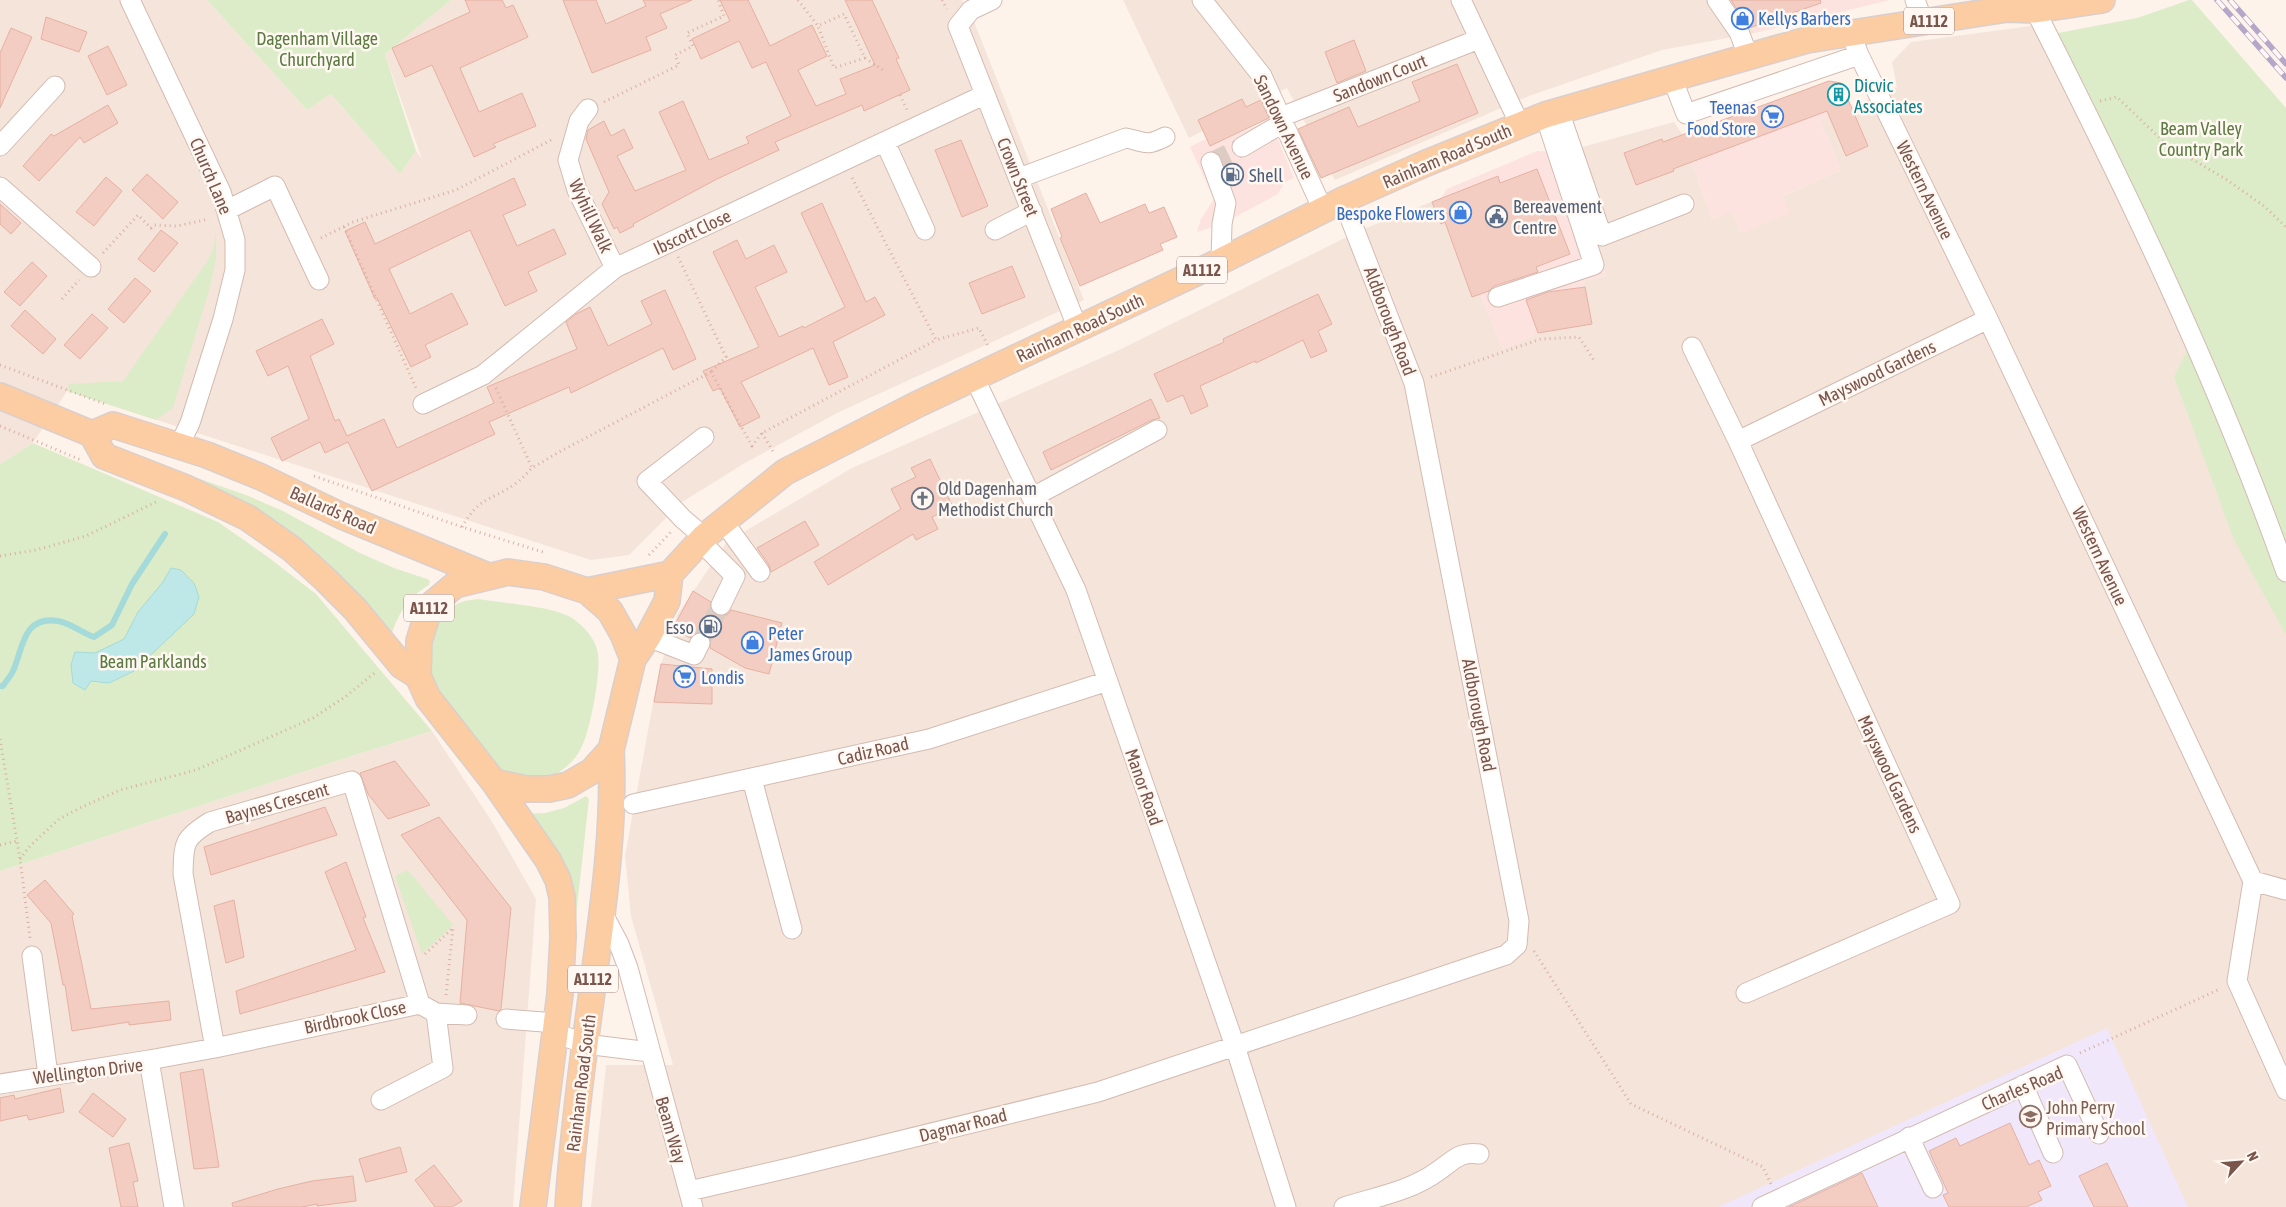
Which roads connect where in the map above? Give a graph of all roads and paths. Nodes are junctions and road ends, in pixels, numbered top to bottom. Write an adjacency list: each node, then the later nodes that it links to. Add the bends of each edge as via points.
1 (130, 0): 37 (street, Church Lane)
2 (718, 0): 22 (path, via 724,16 687,33 693,46 675,55 679,66)
3 (798, 0): 11 (path)
4 (992, 0): 20 (street, Crown Street, via 971,10 958,26)
5 (1202, 0): 24 (street, Sandown Avenue, via 1262,76)
6 (1460, 0): 13 (street)
7 (1718, 0): 16 (street, via 1739,32)
8 (2102, 0): 9 (main road, Rainham Road South / A1112)
9 (2035, 10): 10 (main road, Rainham Road South / A1112); 21 (street)
10 (1919, 11): 12 (main road, Rainham Road South / A1112)
11 (818, 26): 15 (path, via 844,14); 15 (path, via 834,68)
12 (1850, 32): 14 (street, Western Avenue); 16 (main road, Rainham Road South / A1112, via 1807,40)
13 (1479, 39): 24 (street, Sandown Court); 25 (street)
14 (1860, 55): 18 (street, via 1686,114); 52 (street, Western Avenue)
15 (865, 58): 17 (path)
16 (1749, 58): 18 (main road, Rainham Road South / A1112)
17 (886, 72)
18 (1672, 78): 23 (main road, Rainham Road South / A1112)
19 (55, 86): 29 (street)
20 (984, 95): 27 (street, Ibscott Close); 33 (street, Crown Street)
21 (2085, 108): 41 (path, via 2103,99 2117,97 2165,143 2256,201); 86 (street, via 2201,354 2263,506)
22 (588, 109): 28 (street, Wyhill Walk, via 579,120)
23 (1552, 113): 25 (main road, Rainham Road South / A1112); 35 (street, via 1602,236); 50 (street, via 1594,265)
24 (1282, 120): 30 (street, Sandown Court); 36 (street, Sandown Avenue)
25 (1520, 125): 36 (main road, Rainham Road South / A1112)
26 (1165, 137): 33 (street, via 1142,144 1126,138)
27 (885, 142): 31 (street, Ibscott Close); 42 (street)
28 (573, 144): 40 (path, via 555,138 456,190); 48 (street, Wyhill Walk, via 568,160 577,190)
29 (0, 146)
30 (1242, 147)
31 (843, 160): 44 (street, Ibscott Close); 54 (path)
32 (1211, 162): 46 (street, via 1226,202)
33 (1019, 178): 38 (street, Crown Street)
34 (0, 187): 47 (street)
35 (1684, 204)
36 (1333, 205): 46 (main road, Rainham Road South / A1112); 62 (street, Aldborough Road)
37 (227, 210): 45 (street, via 275,186); 71 (street, Church Lane, via 235,240 235,270 190,423)
38 (1032, 211): 43 (street); 53 (street, Crown Street)
39 (210, 219): 47 (path, via 151,228 138,215)
40 (344, 227): 45 (path); 64 (path)
41 (2286, 227)
42 (925, 230)
43 (995, 230)
44 (671, 242): 48 (street, Ibscott Close); 59 (path, via 726,357)
45 (304, 246): 49 (street)
46 (1221, 262): 53 (main road, Rainham Road South / A1112)
47 (90, 267): 51 (path)
48 (615, 268): 60 (street, Ibscott Close)
49 (319, 280)
50 (1498, 297)
51 (62, 299)
52 (1988, 319): 70 (street, Mayswood Gardens); 105 (street, Western Avenue)
53 (1078, 329): 58 (main road, Rainham Road South / A1112)
54 (936, 340): 58 (path, via 979,328); 59 (path, via 762,432 752,446)
55 (1692, 347): 70 (street, Mayswood Gardens)
56 (1596, 362): 62 (path, via 1580,337 1541,339)
57 (0, 365): 65 (path)
58 (998, 367): 61 (main road, Rainham Road South / A1112)
59 (711, 372): 73 (path)
60 (483, 375): 64 (street, Ibscott Close); 73 (path, via 498,389)
61 (974, 377): 75 (street, Manor Road); 79 (main road, Rainham Road South / A1112, via 785,472)
62 (1414, 384): 109 (street, Aldborough Road, via 1519,921)
63 (0, 396): 68 (main road)
64 (423, 404)
65 (110, 406)
66 (0, 426): 72 (path)
67 (1156, 430): 75 (street)
68 (92, 434): 71 (main road, Ballards Road, via 113,425); 77 (main road, via 104,456)
69 (704, 437): 78 (street, via 647,481)
70 (1738, 441): 113 (street, Mayswood Gardens, via 1950,904)
71 (179, 446): 77 (main road, via 187,473); 88 (main road, Ballards Road)
72 (83, 461)
73 (532, 468): 80 (path, via 515,484 483,501)
74 (307, 473): 80 (path)
75 (1033, 497): 96 (street, Manor Road, via 1076,590)
76 (160, 498): 83 (path, via 158,502 86,536)
77 (205, 498): 95 (main road, via 248,518 292,550 355,609 402,666)
78 (683, 519): 81 (street); 84 (path)
79 (723, 521): 81 (main road, Rainham Road South / A1112); 85 (street)
80 (462, 527): 82 (path)
81 (702, 539): 87 (main road, Rainham Road South / A1112); 90 (street, via 735,576)
82 (554, 555)
83 (0, 556)
84 (643, 561)
85 (760, 572)
86 (2286, 572)
87 (670, 574): 89 (main road, A1112); 91 (main road, A1112, via 667,601)
88 (488, 576): 89 (main road, A1112, via 508,572 544,577); 95 (main road, A1112, via 455,585 430,606 419,641)
89 (587, 591): 93 (main road, A1112, via 610,611)
90 (721, 605)
91 (648, 636): 92 (street, via 694,655); 93 (main road, A1112)
92 (700, 643)
93 (633, 659): 98 (main road, A1112)
94 (382, 666): 104 (path, via 314,718 196,770 120,790 82,807 49,828)
95 (418, 676): 100 (main road, A1112, via 444,721)
96 (1108, 681): 99 (street, Cadiz Road, via 929,739); 119 (street, Manor Road)
97 (0, 739): 102 (path)
98 (611, 750): 100 (main road, A1112, via 592,771 568,785 549,790); 107 (main road, Rainham Road South / A1112, via 612,792)
99 (752, 779): 101 (street, Cadiz Road); 108 (street)
100 (494, 782): 117 (main road, Rainham Road South / A1112, via 548,860 558,880 563,937)
101 (633, 804)
102 (17, 841): 103 (path); 104 (path)
103 (0, 845)
104 (20, 859): 110 (path)
105 (2253, 881): 106 (street); 112 (street)
106 (2286, 890)
107 (602, 912): 118 (main road, Rainham Road South / A1112); 121 (street, Beam Way, via 620,944 646,1028)
108 (792, 929)
109 (1517, 945): 119 (street, via 1506,955); 134 (path, via 1536,952 1632,1104 1763,1167)
110 (32, 956): 124 (street)
111 (419, 960): 114 (path, via 453,928)
112 (2237, 981): 122 (path); 127 (street)
113 (1746, 994)
114 (433, 1007): 115 (street, Birdbrook Close); 120 (street, Birdbrook Close); 120 (street, Baynes Crescent, via 352,781 210,822 195,831 184,844 183,874); 128 (street, via 443,1068)
115 (467, 1015)
116 (506, 1019): 117 (street)
117 (556, 1028): 118 (street); 137 (main road, Rainham Road South / A1112)
118 (585, 1044): 121 (street); 138 (main road, Rainham Road South / A1112)
119 (1234, 1046): 135 (street, Dagmar Road, via 1098,1092 793,1167); 139 (street, Manor Road)
120 (215, 1048): 123 (street, Birdbrook Close)
121 (650, 1052): 135 (street, Beam Way)
122 (2074, 1056)
123 (149, 1060): 124 (street, Wellington Drive); 136 (street, Wellington Drive)
124 (48, 1075): 125 (street, Wellington Drive)
125 (0, 1084)
126 (2023, 1085): 129 (street, Charles Road, via 2067,1065); 130 (street, Charles Road); 131 (street)
127 (2286, 1090)
128 (381, 1100)
129 (2098, 1134)
130 (1910, 1137): 133 (street); 141 (street, Charles Road)
131 (2054, 1153)
132 (1479, 1154): 140 (street, via 1468,1152 1418,1184)
133 (1933, 1188)
134 (1775, 1193)
135 (691, 1199)
136 (174, 1207)
137 (533, 1207)
138 (568, 1207)
139 (1286, 1207)
140 (1344, 1207)
141 (1762, 1207)

